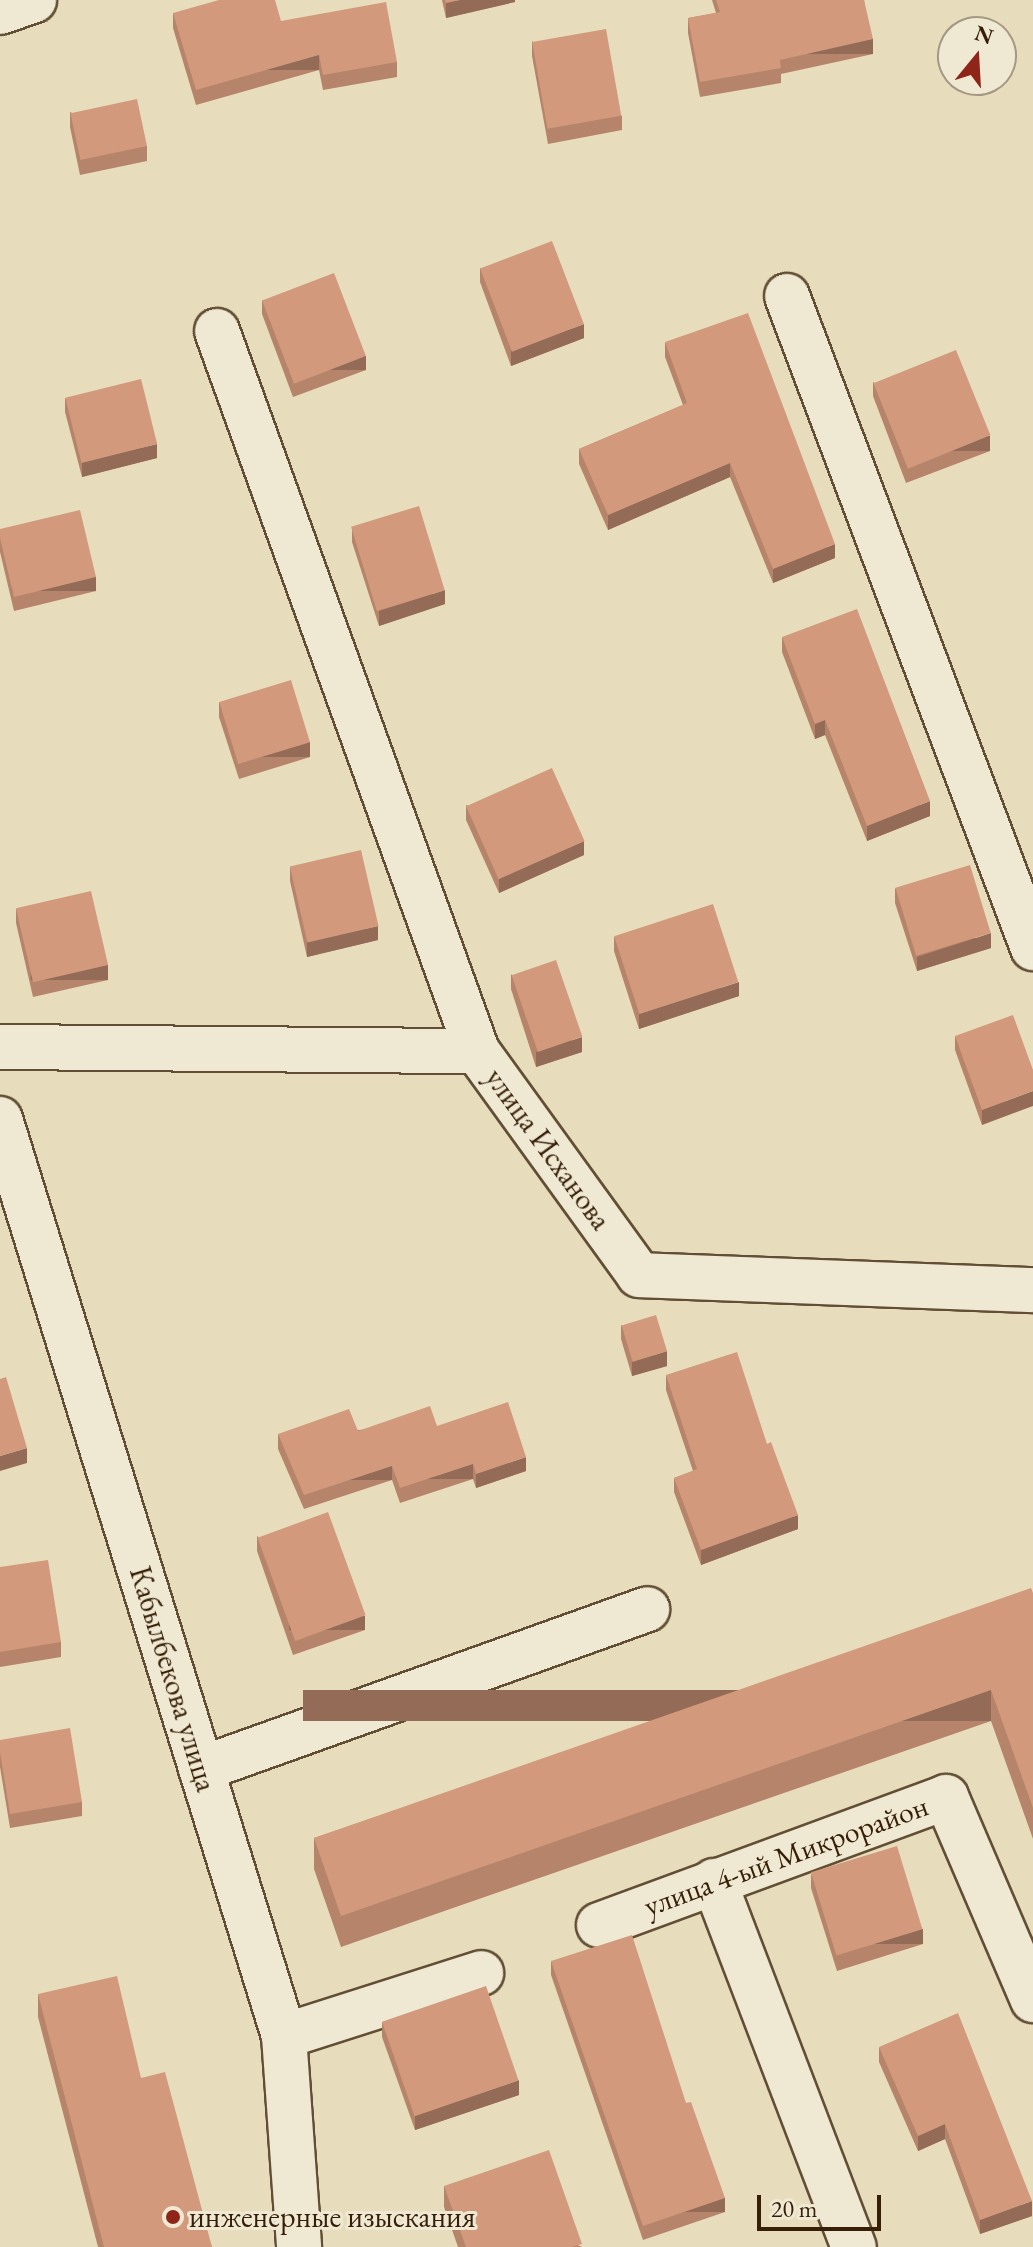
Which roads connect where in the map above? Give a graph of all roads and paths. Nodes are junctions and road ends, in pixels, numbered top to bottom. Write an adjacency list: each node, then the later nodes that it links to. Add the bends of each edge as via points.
1 (34, 0): 2 (street)
2 (0, 12)
3 (787, 296): 5 (street)
4 (217, 331): 7 (street)
5 (1033, 948)
6 (0, 1047): 7 (street, улица Исханова)
7 (477, 1051): 9 (street, улица Исханова, via 639,1275)
8 (0, 1119): 11 (street, Кабылбекова улица)
9 (1033, 1290)
10 (647, 1609): 11 (street)
11 (201, 1769): 16 (street, Кабылбекова улица)
12 (714, 1881): 13 (street, улица 4-ый Микрорайон); 15 (street, улица 4-ый Микрорайон, via 946,1797); 18 (street)
13 (599, 1925)
14 (481, 1973): 16 (street)
15 (1033, 2000)
16 (284, 2036): 17 (street, Кабылбекова улица)
17 (299, 2247)
18 (854, 2247)

